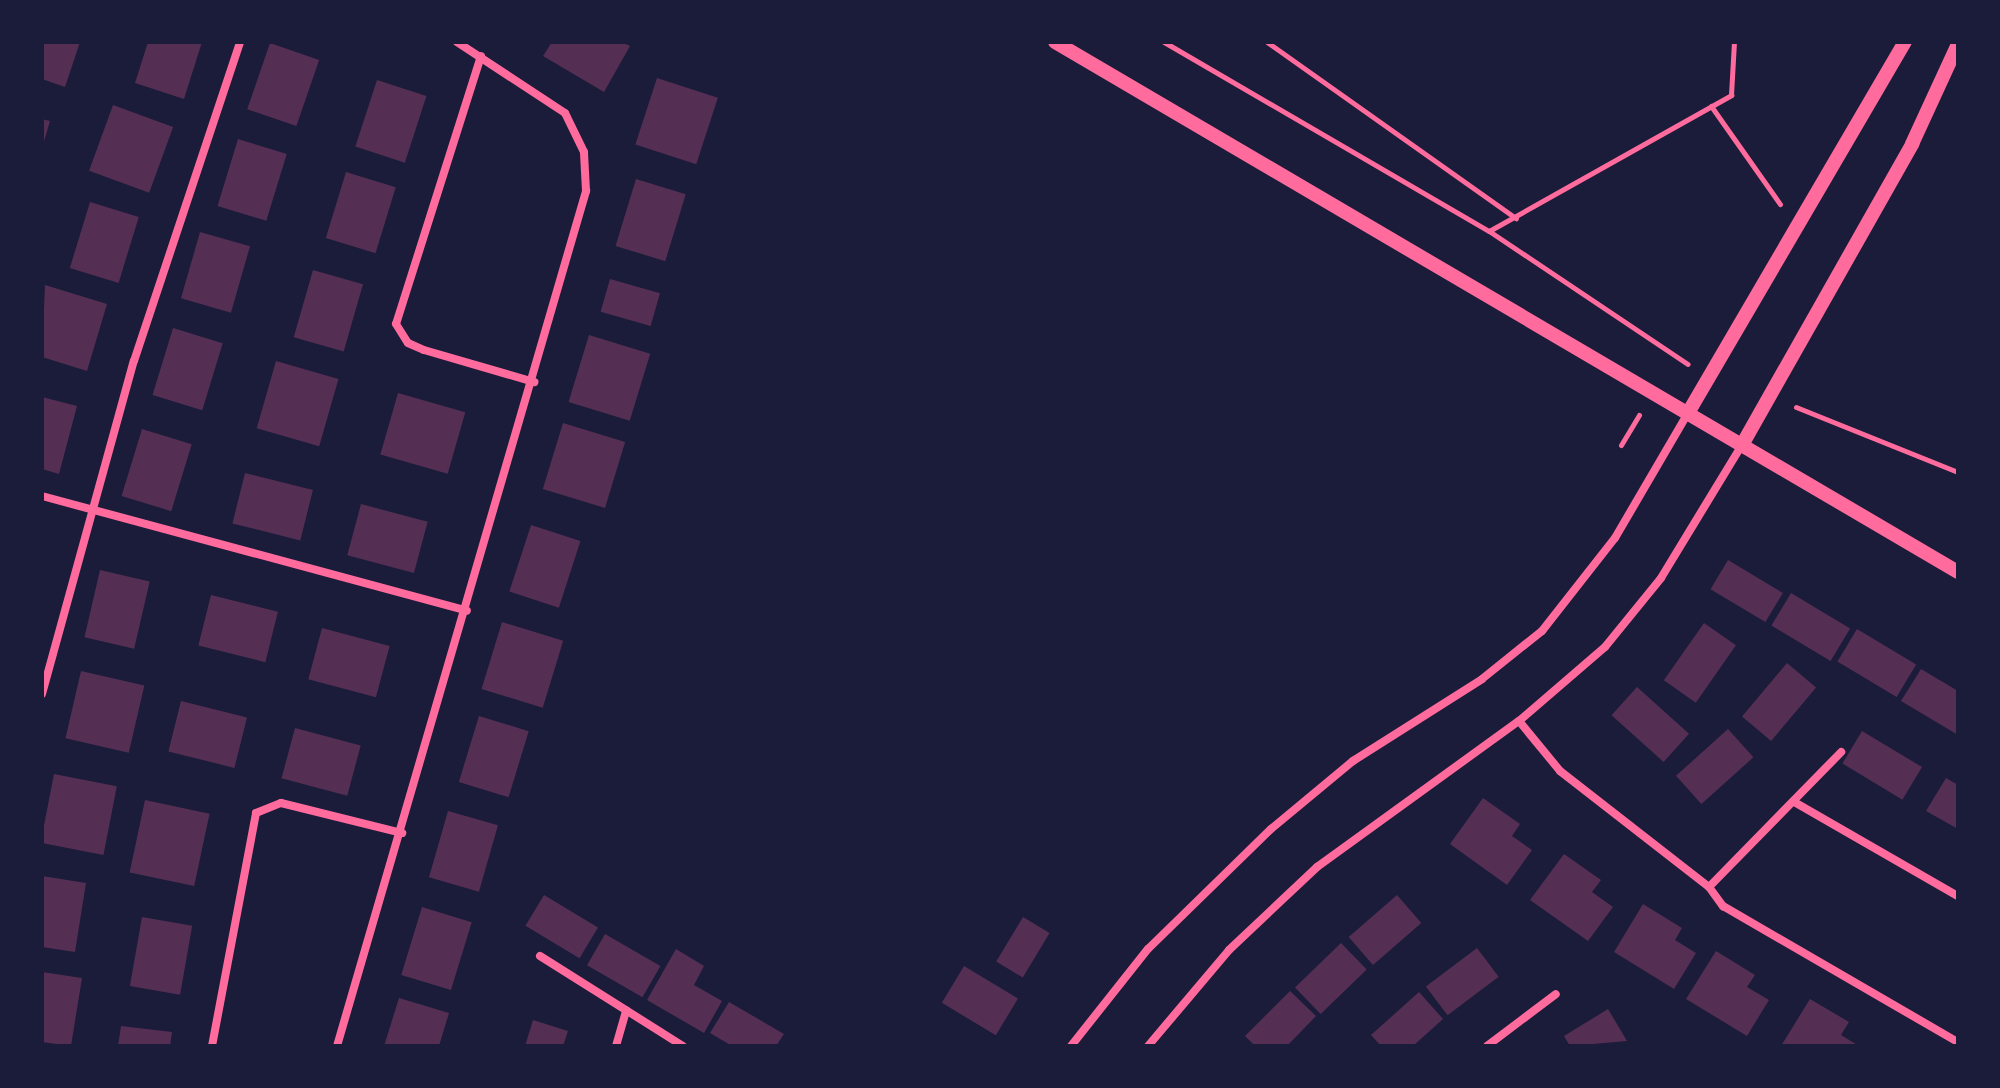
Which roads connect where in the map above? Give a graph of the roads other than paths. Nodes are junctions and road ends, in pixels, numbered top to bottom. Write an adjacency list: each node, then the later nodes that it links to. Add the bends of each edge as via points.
1 (240, 42): 11 (street)
2 (457, 42): 6 (street)
3 (1055, 42): 8 (street)
4 (1905, 42): 8 (street)
5 (1958, 44): 9 (street, via 1912,144)
6 (481, 56): 7 (street, via 565,113 587,171); 7 (street, via 396,324 408,343 424,350)
7 (534, 382): 13 (street)
8 (1688, 413): 9 (street); 29 (street, via 1599,562 1542,631 1482,679 1353,761 1271,829 1148,949)
9 (1742, 445): 12 (street); 15 (street, via 1634,616)
10 (42, 496): 11 (street)
11 (92, 510): 13 (street); 14 (street)
12 (1958, 572)
13 (467, 611): 18 (street)
14 (42, 694)
15 (1519, 721): 19 (street, via 1560,771); 30 (street, via 1317,867 1229,950)
16 (1841, 752): 17 (street)
17 (1796, 803): 19 (street); 20 (street)
18 (402, 833): 25 (street, via 281,803 256,813); 26 (street)
19 (1709, 887): 24 (street, via 1723,906)
20 (1958, 896)
21 (540, 956): 23 (street)
22 (1556, 994): 31 (street)
23 (626, 1010): 27 (street); 28 (street)
24 (1958, 1042)
25 (212, 1046)
26 (337, 1046)
27 (616, 1046)
28 (683, 1046)
29 (1071, 1046)
30 (1148, 1046)
31 (1487, 1046)

